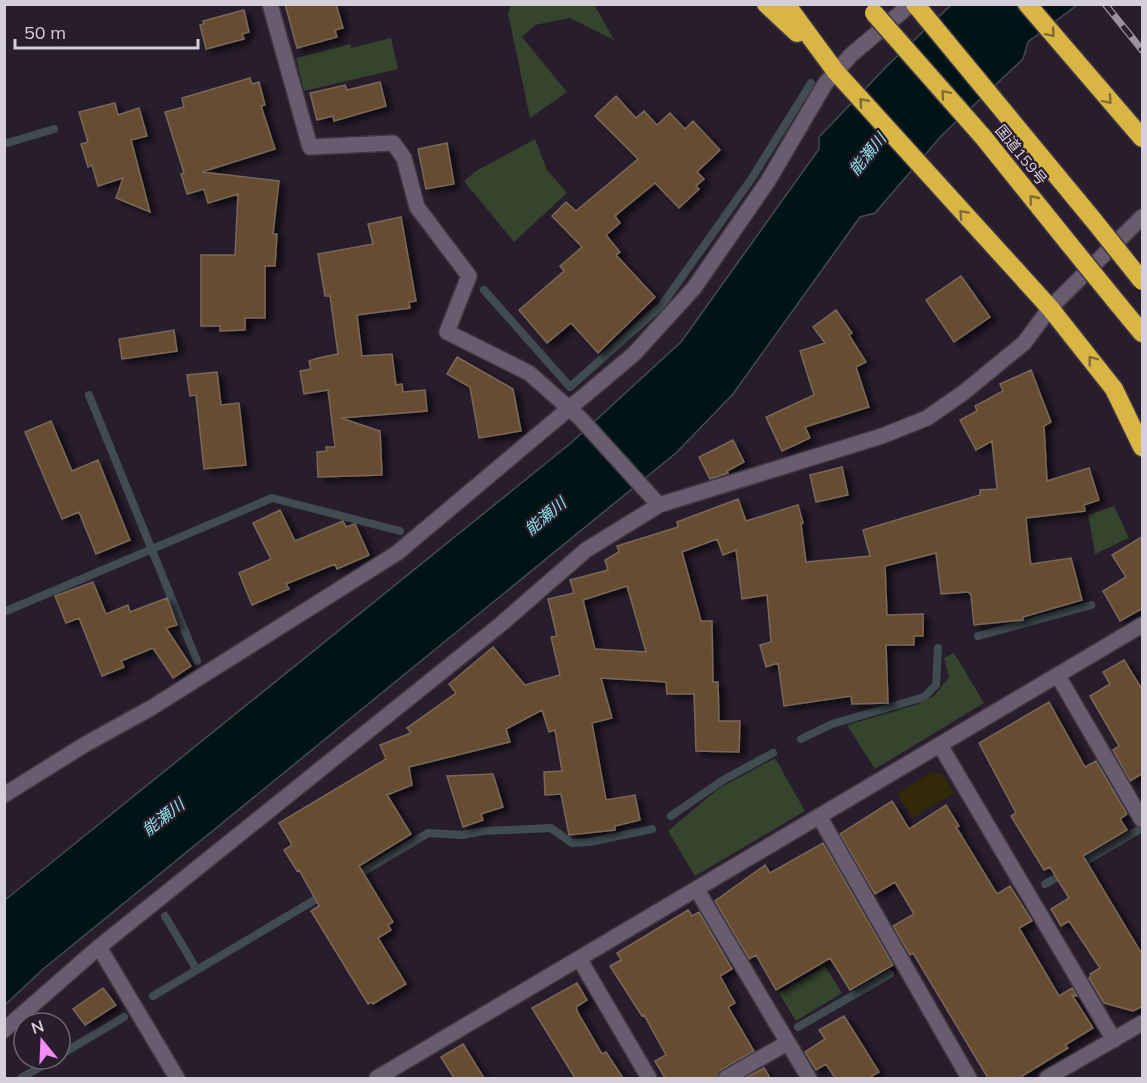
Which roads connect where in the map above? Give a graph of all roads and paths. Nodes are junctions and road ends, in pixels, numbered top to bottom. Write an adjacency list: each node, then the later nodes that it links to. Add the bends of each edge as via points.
1 (270, 4): 14 (street, via 310,147 393,143 404,158 417,207 469,276 447,332 529,373)
2 (766, 4): 7 (highway)
3 (786, 4): 7 (highway)
4 (913, 4): 7 (street); 10 (highway, 国道159号, bridge, via 1010,116)
5 (1028, 4): 8 (highway, one-way to 8)
6 (870, 9): 12 (highway, 国道159号, one-way to 6, bridge, via 984,138)
7 (834, 70): 11 (highway, one-way to 7); 14 (street, via 768,181 694,288 634,354)
8 (1143, 138)
9 (1143, 217): 11 (street)
10 (1143, 281)
11 (1050, 308): 13 (highway, one-way to 11); 17 (street, via 1024,343 927,418 882,436)
12 (1143, 333)
13 (1114, 389): 15 (highway); 16 (highway)
14 (568, 408): 17 (street); 21 (street, via 397,553)
15 (1143, 421)
16 (1143, 447)
17 (653, 500): 25 (street, via 586,550 500,625)
18 (1143, 625): 19 (street)
19 (1058, 676): 20 (street); 23 (street)
20 (940, 745): 22 (street); 29 (street)
21 (4, 795)
22 (819, 816): 24 (street); 36 (street)
23 (1143, 820)
24 (697, 890): 26 (street); 30 (street)
25 (99, 947): 28 (street); 31 (street)
26 (580, 960): 32 (street); 33 (street)
27 (1143, 1023): 29 (street)
28 (4, 1030)
29 (1114, 1040): 37 (street)
30 (787, 1043): 34 (street); 35 (street)
31 (177, 1078)
32 (377, 1078)
33 (649, 1078)
34 (726, 1078)
35 (808, 1078)
36 (969, 1078)
37 (1047, 1078)

